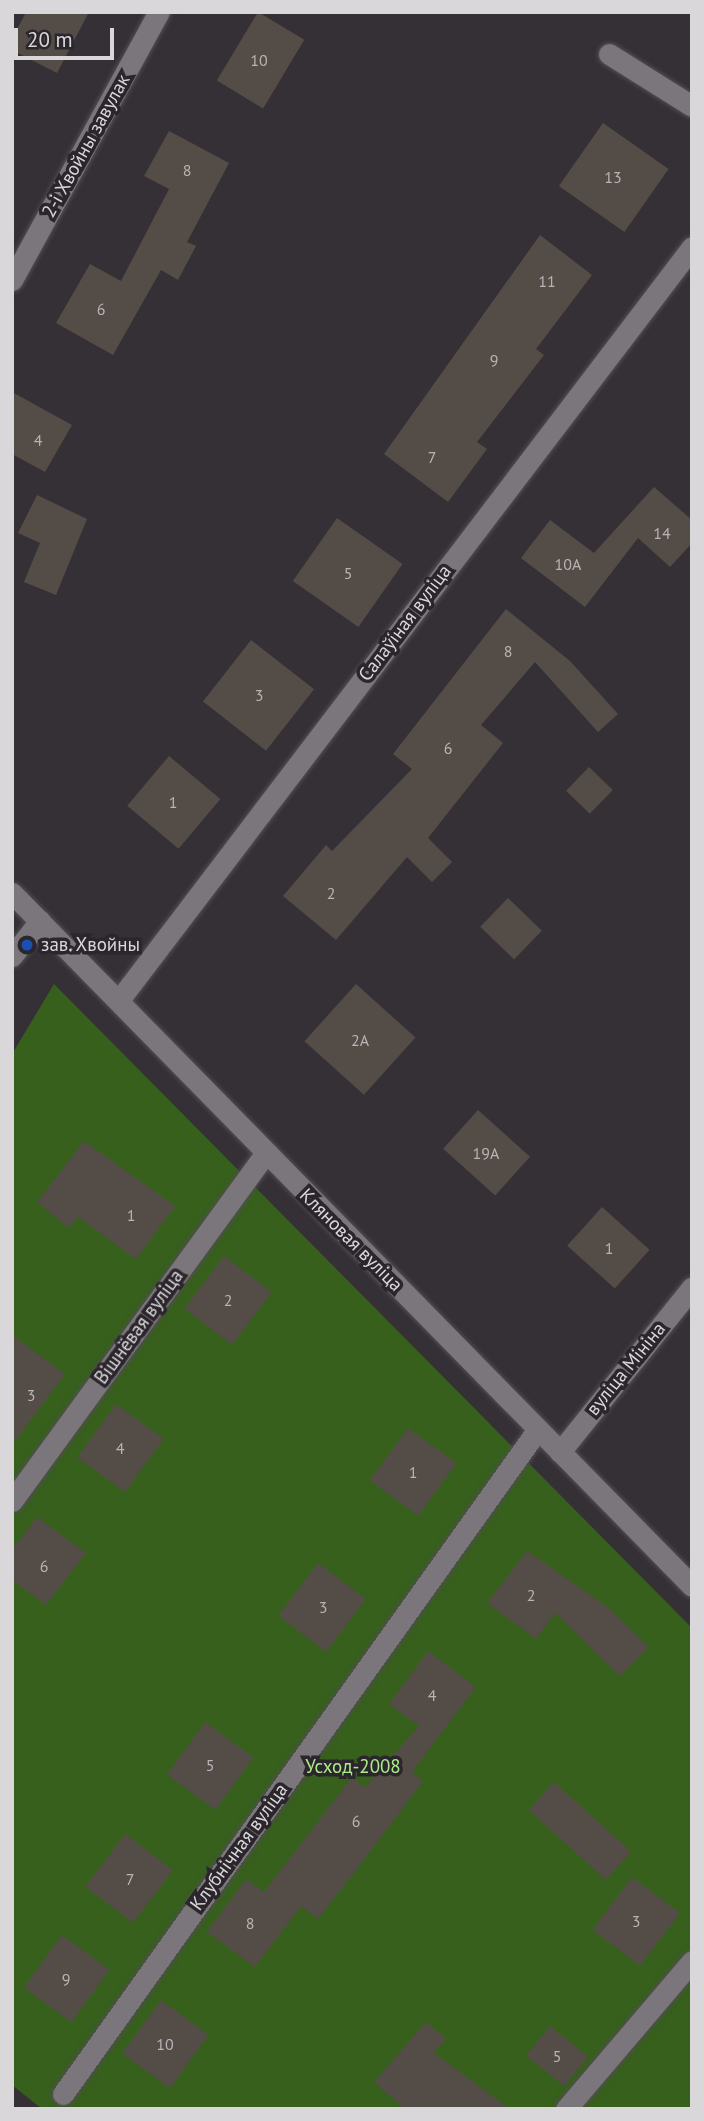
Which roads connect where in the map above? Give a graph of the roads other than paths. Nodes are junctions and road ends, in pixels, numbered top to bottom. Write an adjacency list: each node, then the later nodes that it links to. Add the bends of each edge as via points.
1 (159, 12): 5 (street, 2-і Хвойны завулак)
2 (609, 54): 3 (street)
3 (692, 106)
4 (692, 247): 9 (street, Салаўіная вуліца)
5 (12, 279)
6 (12, 893): 7 (street, Кляновая вуліца)
7 (40, 921): 8 (street); 9 (street, Кляновая вуліца)
8 (12, 956)
9 (119, 1000): 10 (street, Кляновая вуліца)
10 (265, 1154): 12 (street, Кляновая вуліца); 14 (street, Вішнёвая вуліца)
11 (692, 1286): 13 (street, вуліца Мініна)
12 (538, 1429): 13 (street, Кляновая вуліца); 17 (street, Клубнічная вуліца)
13 (560, 1452): 15 (street, Кляновая вуліца)
14 (12, 1501)
15 (692, 1586)
16 (692, 1961): 18 (street)
17 (63, 2094)
18 (566, 2109)

